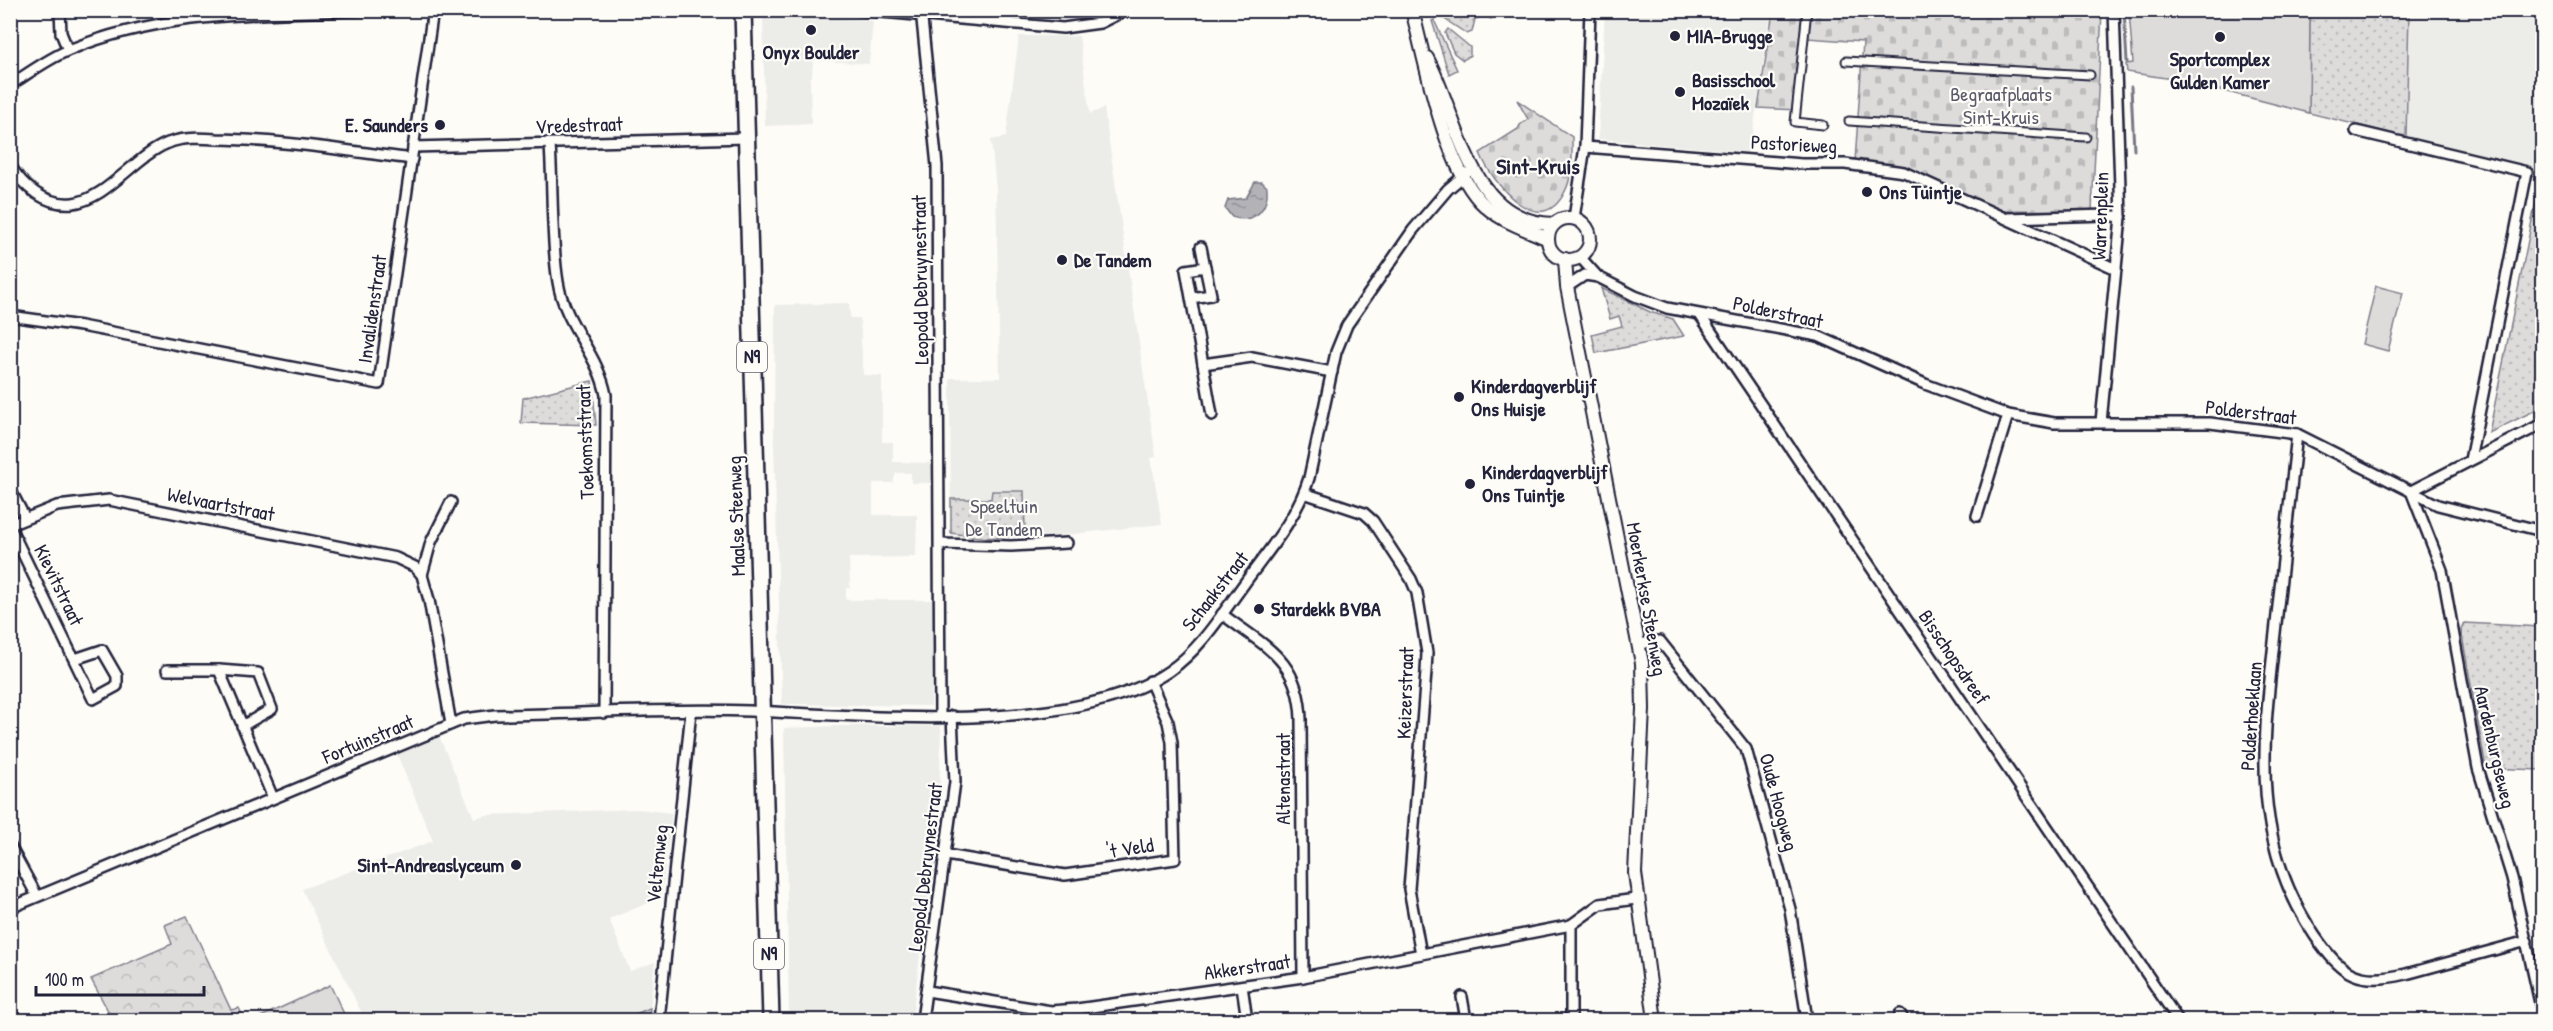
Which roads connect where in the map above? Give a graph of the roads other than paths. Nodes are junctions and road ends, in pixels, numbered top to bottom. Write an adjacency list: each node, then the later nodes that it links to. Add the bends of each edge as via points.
1 (60, 10): 12 (street, via 61,33)
2 (370, 10): 12 (street, via 209,15 150,25)
3 (433, 10): 22 (street, Invalidenstraat)
4 (743, 10): 20 (main road, Maalse Steenweg / N9)
5 (859, 10): 11 (street)
6 (1126, 10): 11 (street, via 1100,23 1063,28)
7 (1412, 10): 26 (street, via 1428,84)
8 (1590, 10): 23 (street)
9 (1807, 10): 17 (street, via 1794,122)
10 (2114, 10): 27 (street, Warrenplein)
11 (921, 14): 59 (street, Leopold Debruynestraat, via 937,166)
12 (68, 50): 15 (street)
13 (1846, 61): 14 (street)
14 (2090, 75)
15 (10, 85)
16 (1849, 121): 19 (street)
17 (1823, 125)
18 (2356, 130): 49 (street, via 2527,172)
19 (2086, 137)
20 (746, 138): 21 (street, Vredestraat); 68 (main road, Maalse Steenweg / N9)
21 (550, 145): 22 (street, Vredestraat); 69 (street, Toekomststraat, via 558,282 573,329 598,365 606,395)
22 (413, 147): 24 (street, Invalidenstraat)
23 (1585, 147): 28 (street); 29 (street, Pastorieweg, via 1845,164 1904,172)
24 (412, 159): 25 (street, via 255,139 190,138 152,150 98,193 72,203 38,195 19,180); 41 (street, Invalidenstraat, via 379,384 81,326)
25 (10, 165)
26 (1468, 173): 30 (street, via 1492,196 1531,222); 31 (street, via 1480,200 1502,218); 43 (street, Schaakstraat, via 1433,204 1356,310 1340,339)
27 (2121, 217): 29 (street); 36 (street, Warrenplein)
28 (1574, 218): 30 (street, via 1563,218); 33 (street, via 1584,224 1590,239 1589,247)
29 (2006, 218): 36 (street, Pastorieweg)
30 (1554, 224): 31 (street)
31 (1548, 239): 34 (street, via 1554,253)
32 (1201, 247): 35 (street)
33 (1580, 257): 34 (street); 37 (street, Polderstraat)
34 (1565, 259): 38 (street, Moerkerkse Steenweg)
35 (1206, 267): 39 (street, via 1210,295); 39 (street, via 1186,270)
36 (2116, 269): 46 (street, Warrenplein)
37 (1598, 277): 38 (street, via 1585,275); 40 (street, Polderstraat, via 1667,308)
38 (1567, 287): 62 (street, Moerkerkse Steenweg)
39 (1191, 298): 42 (street)
40 (1700, 315): 45 (street, Polderstraat, via 1818,336 1925,384); 96 (street, Bisschopsdreef)
41 (10, 316)
42 (1203, 364): 43 (street, via 1252,357); 44 (street)
43 (1332, 372): 52 (street, Schaakstraat)
44 (1212, 415)
45 (2008, 415): 46 (street, Polderstraat, via 2054,423); 54 (street)
46 (2101, 422): 48 (street, Polderstraat, via 2211,423)
47 (2542, 424): 49 (street)
48 (2297, 434): 51 (street, Polderstraat); 81 (street, Polderhoeklaan, via 2263,762 2272,834 2298,912 2343,971 2362,978 2406,974)
49 (2470, 460): 51 (street)
50 (10, 489): 55 (street)
51 (2411, 490): 57 (street, Polderstraat, via 2438,505); 81 (street, Aardenburgseweg, via 2442,570 2478,768)
52 (1304, 493): 61 (street, Schaakstraat, via 1282,531); 82 (street, Keizerstraat, via 1364,513 1411,579 1421,609 1427,663 1409,889)
53 (451, 502): 60 (street, via 431,542)
54 (1977, 516)
55 (25, 518): 56 (street, Welvaartstraat); 60 (street, Welvaartstraat, via 57,506 109,500 396,558)
56 (10, 526): 63 (street, Kievitstraat)
57 (2542, 531)
58 (1067, 543): 59 (street)
59 (941, 544): 70 (street, Leopold Debruynestraat)
60 (422, 575): 72 (street)
61 (1222, 614): 66 (street, Schaakstraat, via 1182,660); 83 (street, Altenastraat, via 1286,665 1297,683 1301,719)
62 (1640, 644): 78 (street, Moerkerkse Steenweg, via 1643,709); 95 (street, Oude Hoogweg, via 1660,641 1746,749 1790,909)
63 (75, 659): 63 (street, Kievitstraat, via 93,699 117,686 117,676 102,650)
64 (167, 670): 65 (street)
65 (219, 670): 73 (street); 73 (street, via 252,671 261,676 272,710)
66 (1150, 681): 71 (street, Schaakstraat, via 1104,699 1053,710); 76 (street, 't Veld, via 1168,722 1172,742 1175,859 1065,875)
67 (691, 711): 68 (street, Fortuinstraat); 69 (street, Fortuinstraat); 88 (street, Veltemweg)
68 (762, 712): 70 (street, Schaakstraat); 89 (main road, Maalse Steenweg / N9)
69 (604, 713): 72 (street, Fortuinstraat, via 495,715)
70 (940, 717): 71 (street, Schaakstraat)
71 (952, 717): 76 (street, Leopold Debruynestraat, via 955,782)
72 (451, 724): 74 (street, Fortuinstraat)
73 (242, 726): 74 (street)
74 (273, 798): 77 (street, Fortuinstraat)
75 (10, 846): 77 (street)
76 (946, 855): 85 (street, Leopold Debruynestraat)
77 (37, 896): 79 (street, Fortuinstraat)
78 (1636, 899): 80 (street, via 1600,904); 94 (street, Moerkerkse Steenweg)
79 (10, 908)
80 (1570, 925): 82 (street, Akkerstraat); 93 (street)
81 (2527, 940): 87 (street, Aardenburgseweg)
82 (1421, 954): 83 (street, Akkerstraat)
83 (1303, 977): 84 (street, Akkerstraat)
84 (1242, 986): 85 (street, Akkerstraat, via 1051,1011); 91 (street)
85 (927, 991): 90 (street, Leopold Debruynestraat)
86 (1462, 997): 92 (street)
87 (2542, 1012)
88 (659, 1020)
89 (771, 1020)
90 (922, 1020)
91 (1247, 1020)
92 (1466, 1020)
93 (1571, 1020)
94 (1654, 1020)
95 (1807, 1020)
96 (2178, 1020)

